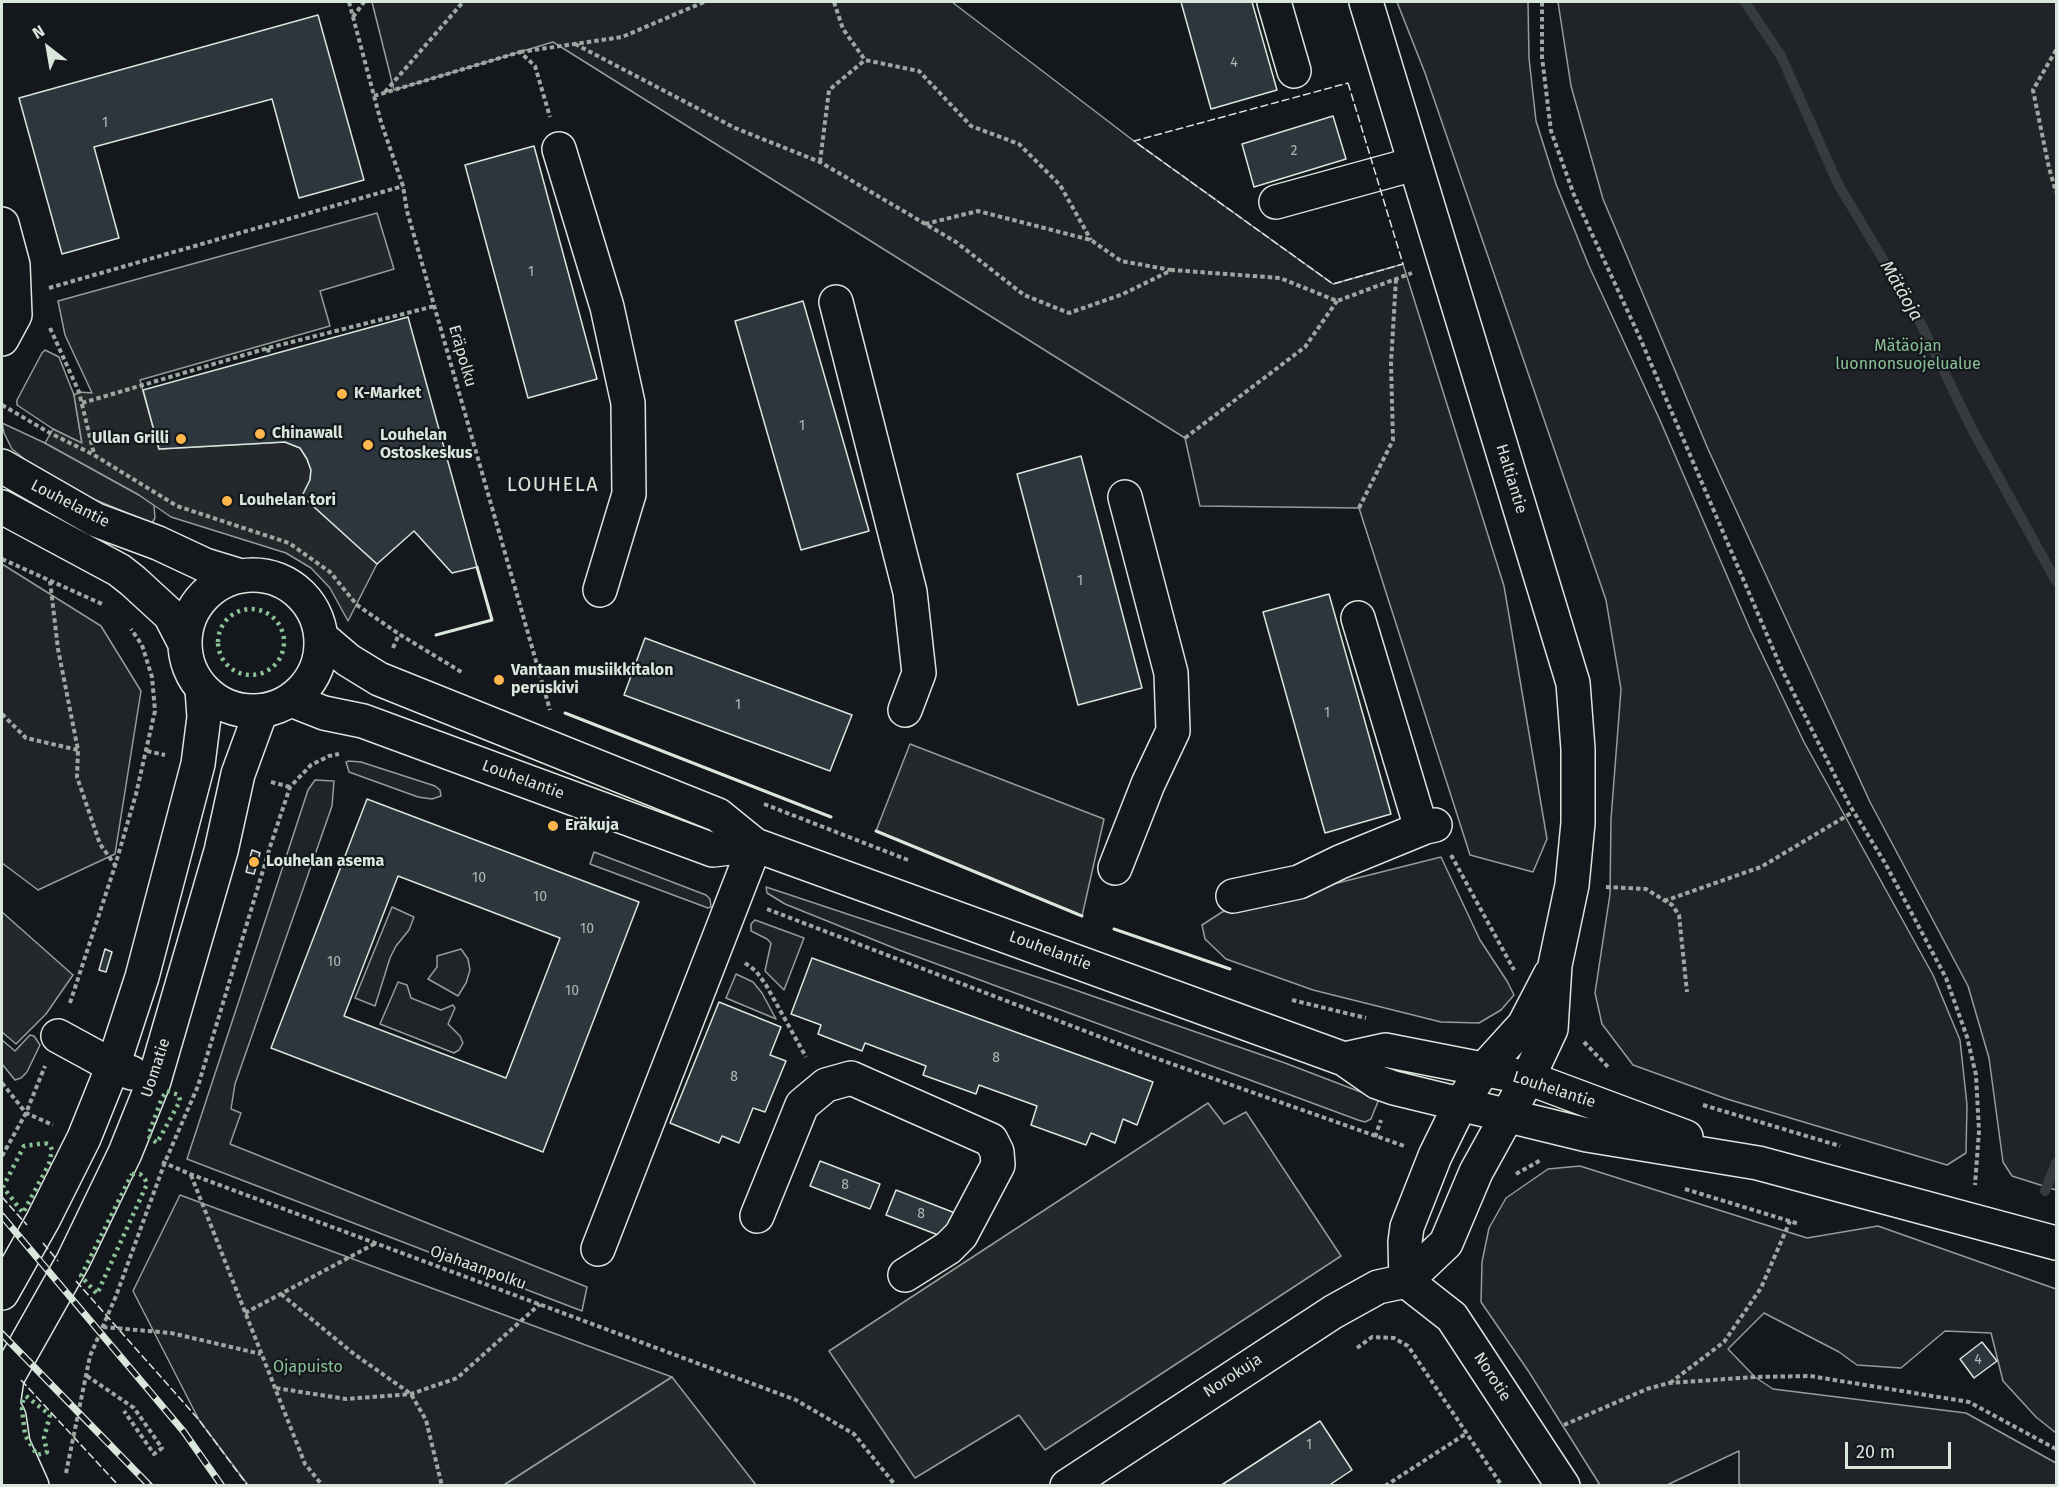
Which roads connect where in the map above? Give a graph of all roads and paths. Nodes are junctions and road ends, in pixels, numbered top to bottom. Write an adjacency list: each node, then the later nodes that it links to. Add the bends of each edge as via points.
1 (349, 2): 9 (path, Eräpolku)
2 (364, 2): 9 (path)
3 (463, 2): 15 (path)
4 (704, 2): 10 (path, via 622,38)
5 (834, 2): 13 (path, via 843,29)
6 (1274, 2): 14 (street)
7 (1366, 2): 19 (street, Haltiantie)
8 (1542, 2): 63 (path, via 1542,57 1551,131 1574,195 1640,338 1782,670)
9 (353, 17): 16 (path, Eräpolku)
10 (575, 44): 12 (path); 18 (path, via 735,128)
11 (2056, 50): 21 (path, via 2033,90)
12 (520, 52): 15 (path); 17 (path, via 535,66)
13 (865, 60): 18 (path, via 829,90); 25 (path, via 919,71 971,126 1019,144 1060,185)
14 (1294, 71)
15 (385, 93): 16 (path)
16 (375, 96): 20 (path, Eräpolku)
17 (559, 149): 49 (street, via 607,307 627,403 629,494)
18 (820, 162): 24 (path)
19 (1414, 164): 22 (street); 68 (street, Haltiantie, via 1573,683 1578,823)
20 (403, 186): 29 (path); 32 (path, Eräpolku)
21 (2056, 192)
22 (1276, 202)
23 (2, 224): 34 (street, via 13,265 15,315)
24 (926, 224): 25 (path, via 978,211); 26 (path, via 956,242 1024,296 1069,313 1123,294)
25 (1090, 240): 26 (path, via 1121,261)
26 (1172, 270): 30 (path, via 1280,278)
27 (1414, 273): 28 (path)
28 (1396, 279): 30 (path); 45 (path, via 1392,440)
29 (48, 288)
30 (1337, 301): 39 (path, via 1305,347)
31 (836, 302): 57 (street, via 910,592 919,674)
32 (435, 306): 35 (path); 60 (path, Eräpolku)
33 (50, 328): 37 (path)
34 (2, 339)
35 (268, 348): 36 (path); 37 (path)
36 (269, 356)
37 (82, 403): 40 (path)
38 (2, 405): 40 (path)
39 (1185, 438)
40 (94, 455): 43 (path)
41 (2, 466): 47 (street, Louhelantie, via 96,520)
42 (1125, 497): 67 (street, via 1171,673 1173,731)
43 (177, 506)
44 (2, 507): 54 (street, Louhelantie, via 119,570 170,615)
45 (1359, 508)
46 (2, 559): 48 (path)
47 (241, 576): 53 (street, via 268,577 290,586 315,616); 54 (street, via 219,584 201,599 190,616)
48 (50, 581): 50 (path); 61 (path, via 58,649)
49 (600, 590)
50 (109, 606)
51 (1358, 618): 64 (street, via 1421,828)
52 (130, 627): 66 (path, via 142,645 152,677 155,711)
53 (321, 637): 56 (street, via 313,675); 65 (street, Louhelantie, via 379,679 718,815)
54 (184, 642): 55 (street, via 188,665)
55 (202, 689): 58 (street, via 232,708); 78 (street, via 204,717 198,764 142,977)
56 (291, 700): 58 (street); 65 (street, Louhelantie, via 363,721 713,850)
57 (904, 710)
58 (261, 711): 82 (street, Uomatie, via 238,774 221,850)
59 (2, 714): 61 (path, via 26,738)
60 (552, 717)
61 (78, 750): 66 (path, via 77,777 87,812 100,844)
62 (346, 752): 94 (path, via 311,765 290,787 198,1086)
63 (1853, 812): 71 (path, via 1761,867); 98 (path, via 1928,942 1967,1037 1976,1075 1979,1131)
64 (1429, 826): 69 (street, via 1299,882); 74 (path)
65 (755, 845): 70 (street); 77 (street, Louhelantie)
66 (115, 866): 76 (path)
67 (1115, 868)
68 (1572, 885): 71 (path, via 1646,889); 73 (street, Haltiantie)
69 (1233, 896)
70 (735, 897): 72 (street); 92 (path, via 1158,1059)
71 (1664, 901): 75 (path, via 1679,915)
72 (715, 948): 84 (path, via 756,971); 105 (street)
73 (1555, 966): 80 (street, Haltiantie, via 1524,1025); 81 (street, Haltiantie, via 1551,1029)
74 (1517, 974)
75 (1687, 992)
76 (58, 1036): 78 (street); 87 (path)
77 (1344, 1059): 80 (street, Louhelantie, via 1385,1050); 86 (street, Louhelantie, via 1377,1082)
78 (113, 1066): 82 (street); 89 (street)
79 (1606, 1067): 85 (path)
80 (1484, 1069): 81 (street, Louhelantie); 86 (street)
81 (1528, 1078): 85 (street, Louhelantie); 88 (street)
82 (154, 1081): 90 (street, Uomatie)
83 (2, 1083): 87 (path)
84 (823, 1087): 100 (street, via 802,1105); 106 (street, via 851,1078 991,1140 997,1152 998,1165 961,1234 948,1248)
85 (1596, 1104): 95 (street, Louhelantie)
86 (1460, 1105): 88 (street, Louhelantie); 92 (street)
87 (26, 1113): 89 (path); 91 (path)
88 (1508, 1116): 95 (street, Louhelantie, via 1587,1135); 96 (street)
89 (84, 1138): 108 (street)
90 (125, 1153): 94 (path, Ojahaanpolku); 119 (street, Uomatie, via 73,1261 7,1378)
91 (2, 1156)
92 (1435, 1156): 107 (street, via 1407,1227)
93 (1551, 1158): 96 (path, via 1502,1183)
94 (165, 1162): 97 (path, Ojahaanpolku); 112 (path)
95 (1758, 1163): 104 (street, Louhelantie)
96 (1476, 1172): 107 (street, via 1446,1243)
97 (190, 1174): 103 (path, Ojahaanpolku); 111 (path)
98 (1975, 1186)
99 (1681, 1188): 101 (path)
100 (757, 1216)
101 (1790, 1221): 102 (path); 116 (path, via 1761,1288 1724,1342)
102 (1799, 1224)
103 (376, 1243): 109 (path); 110 (path, Ojahaanpolku)
104 (2056, 1243)
105 (598, 1249)
106 (905, 1275)
107 (1406, 1281): 131 (street, Norokuja, via 1377,1287 1333,1312); 134 (street, Norotie, via 1452,1317)
108 (2, 1293)
109 (281, 1294): 111 (path); 118 (path, via 354,1354)
110 (540, 1304): 118 (path, via 457,1378); 130 (path, Ojahaanpolku, via 796,1400 854,1434)
111 (245, 1313): 114 (path)
112 (103, 1327): 114 (path, via 171,1333); 115 (path, via 90,1356)
113 (1357, 1348): 122 (path, via 1372,1337 1394,1338 1408,1346)
114 (261, 1354): 117 (path)
115 (87, 1376): 120 (path, via 134,1408 162,1448 154,1454); 125 (path)
116 (1669, 1383): 121 (path); 124 (path, via 1810,1376 1969,1402)
117 (275, 1388): 118 (path, via 346,1399); 128 (path, via 305,1464)
118 (411, 1394): 129 (path, via 426,1420)
119 (2, 1404): 123 (street, via 12,1430)
120 (124, 1411)
121 (1563, 1426)
122 (1467, 1433): 132 (path); 133 (path)
123 (12, 1444): 126 (street); 127 (street)
124 (2056, 1449)
125 (66, 1475)
126 (2, 1477)
127 (32, 1485)
128 (323, 1485)
129 (442, 1485)
130 (896, 1485)
131 (1067, 1485)
132 (1384, 1485)
133 (1502, 1485)
134 (1563, 1485)

